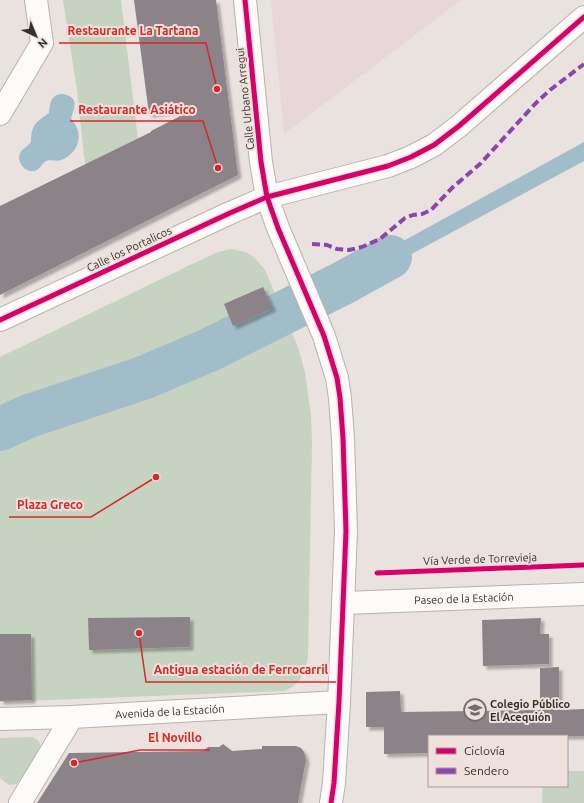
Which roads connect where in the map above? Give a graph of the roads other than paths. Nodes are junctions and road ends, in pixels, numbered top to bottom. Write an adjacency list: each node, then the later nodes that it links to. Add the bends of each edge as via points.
1 (36, 0): 4 (street, via 42,43)
2 (246, 0): 5 (street, Calle Urbano Arregui, via 261,162)
3 (584, 17): 5 (street, Calle los Portalicos, via 434,145 388,166)
4 (0, 114)
5 (267, 197): 6 (street, Calle los Portalicos); 8 (street, Calle Urbano Arregui, via 324,336 337,378 343,438 346,531)
6 (0, 320)
7 (584, 594): 8 (street, Paseo de la Estación)
8 (344, 603): 9 (street, Calle Urbano Arregui)
9 (339, 702): 10 (street, Avenida de la Estación); 13 (street, Calle Urbano Arregui)
10 (72, 717): 11 (street, Avenida de la Estación); 12 (street)
11 (0, 719)
12 (20, 803)
13 (331, 803)

